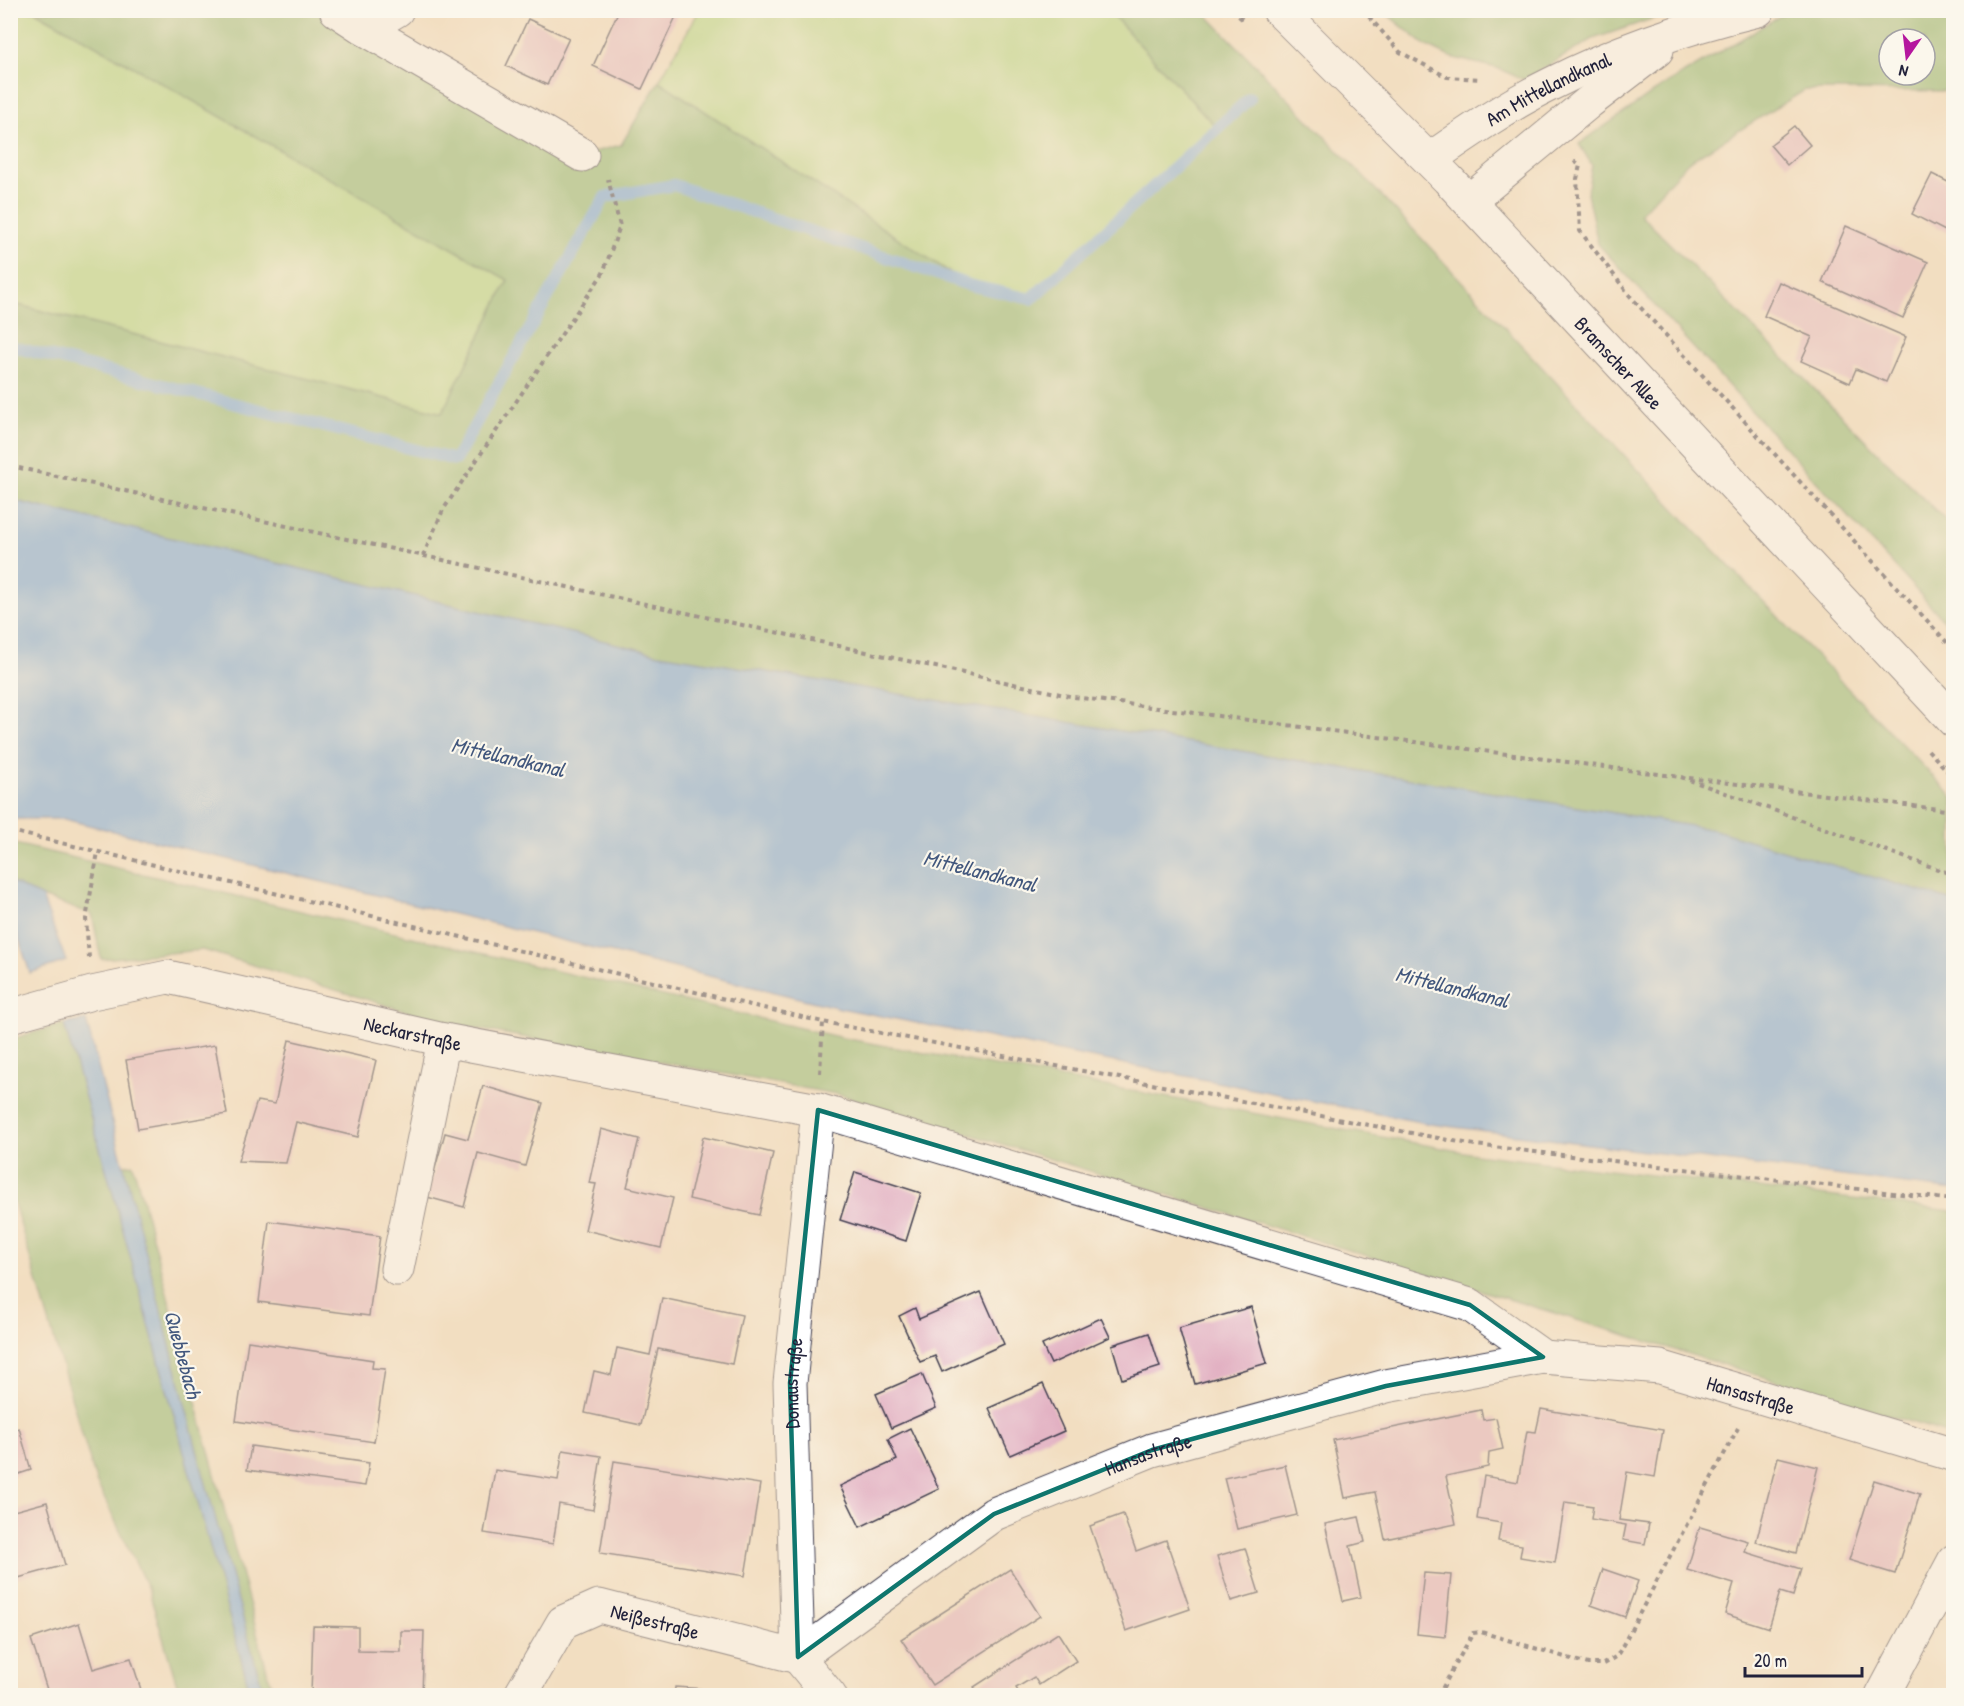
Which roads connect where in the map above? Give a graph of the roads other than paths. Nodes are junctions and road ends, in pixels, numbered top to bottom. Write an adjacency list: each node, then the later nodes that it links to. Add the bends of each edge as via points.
1 (336, 10): 5 (street)
2 (397, 10): 5 (street)
3 (1279, 10): 8 (street, Bramscher Allee)
4 (1758, 10): 6 (street, Am Mittellandkanal)
5 (365, 29): 7 (street)
6 (1676, 34): 8 (street, Am Mittellandkanal, via 1610,56 1550,84); 9 (street, Am Mittellandkanal)
7 (582, 155)
8 (1430, 159): 9 (street, Bramscher Allee)
9 (1469, 201): 10 (street, Bramscher Allee)
10 (1953, 721)
11 (10, 1016): 12 (street, Neckarstraße, via 168,977)
12 (444, 1040): 13 (street, Neckarstraße); 14 (street)
13 (818, 1110): 15 (street, via 1470,1305); 18 (street, Donaustraße, via 790,1383)
14 (397, 1269)
15 (1543, 1357): 16 (street, Hansastraße, via 1660,1367); 18 (street, Hansastraße, via 1386,1386 1152,1450 994,1514)
16 (1953, 1455)
17 (1953, 1561): 21 (street)
18 (798, 1658): 19 (street, Neißestraße, via 599,1606 563,1622); 20 (street)
19 (520, 1695)
20 (830, 1695)
21 (1882, 1695)

